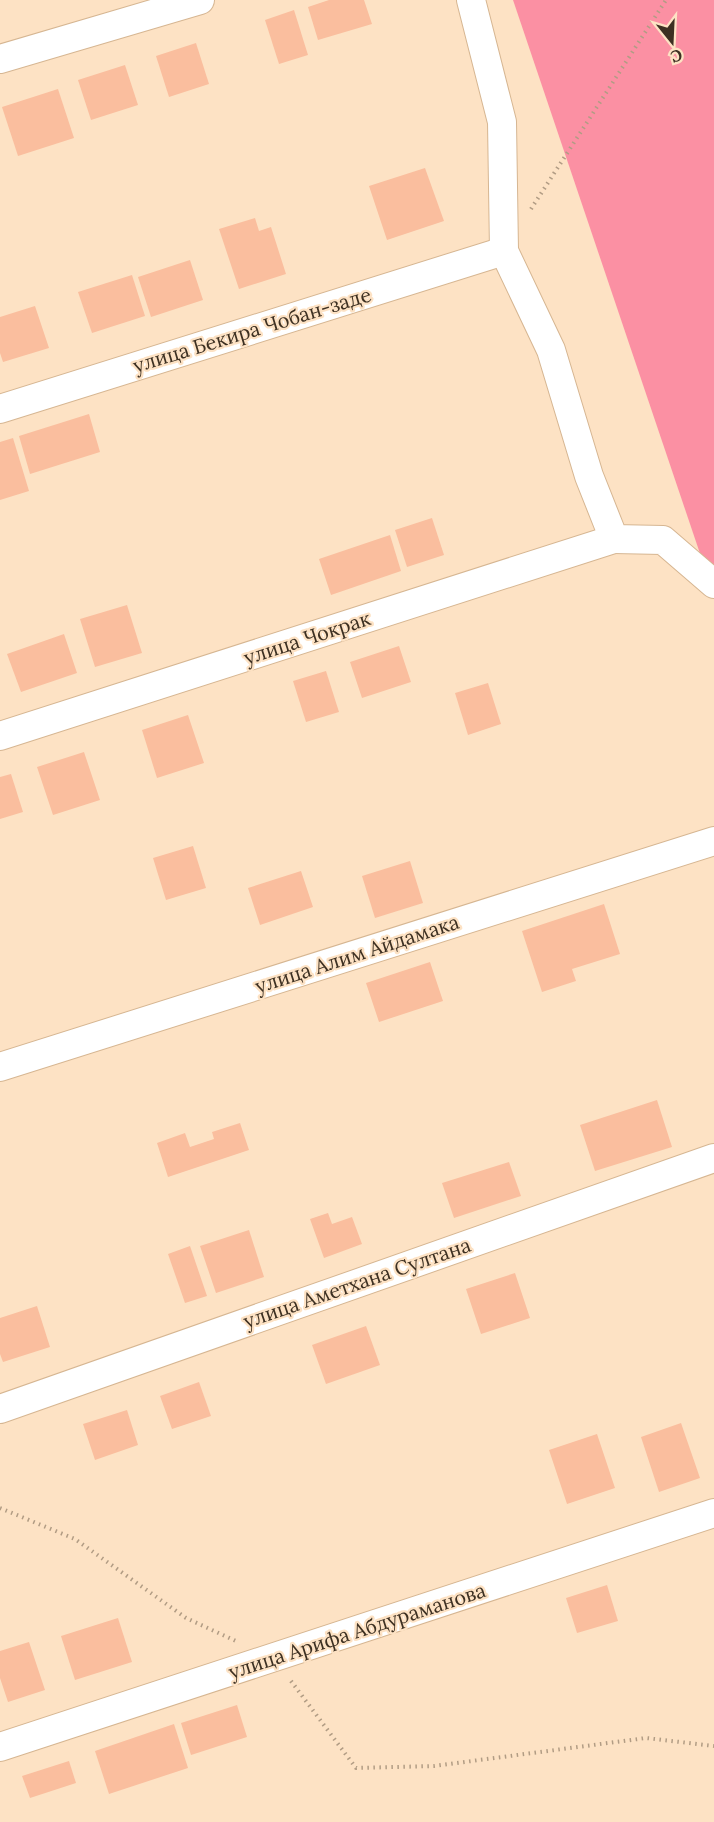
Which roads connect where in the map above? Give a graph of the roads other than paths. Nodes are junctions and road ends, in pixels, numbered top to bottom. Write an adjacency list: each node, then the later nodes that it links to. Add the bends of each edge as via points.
1 (200, 0): 3 (street)
2 (471, 0): 4 (street, via 502,123)
3 (0, 59)
4 (504, 251): 5 (street, улица Бекира Чобан-заде); 6 (street, via 551,350 589,477)
5 (0, 409)
6 (614, 539): 7 (street, улица Чокрак, via 663,540); 8 (street, улица Чокрак)
7 (714, 584)
8 (0, 736)
9 (714, 841): 10 (street, улица Алим Айдамака)
10 (0, 1067)
11 (714, 1158): 12 (street, улица Аметхана Султана)
12 (0, 1409)
13 (714, 1513): 14 (street, улица Арифа Абдураманова)
14 (0, 1747)

